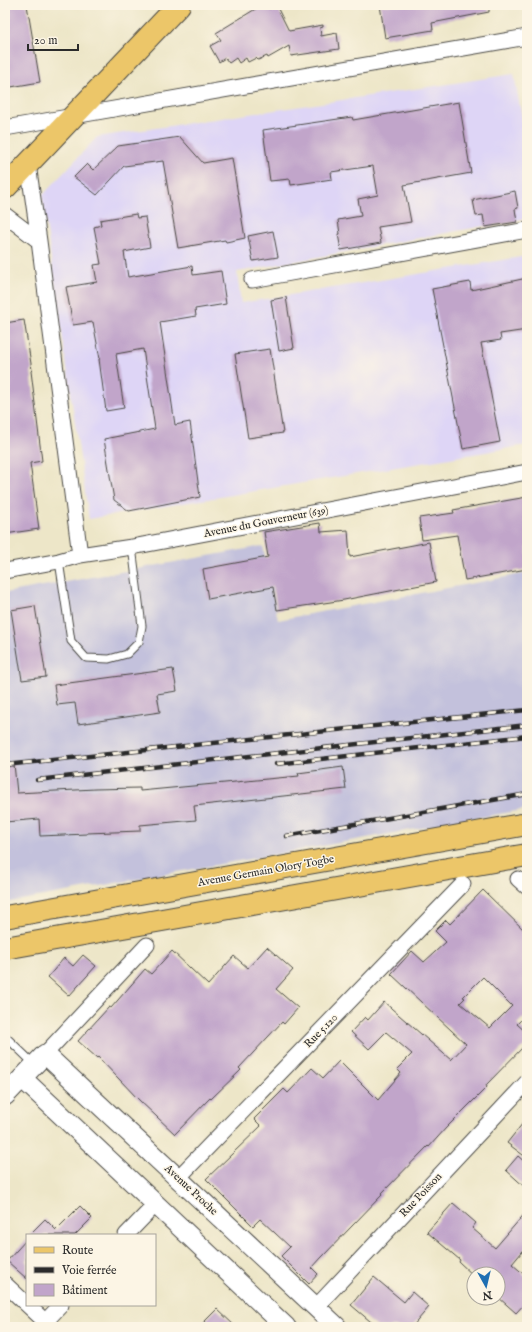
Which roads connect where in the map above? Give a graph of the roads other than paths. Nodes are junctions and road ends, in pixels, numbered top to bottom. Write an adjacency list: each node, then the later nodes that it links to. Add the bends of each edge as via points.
1 (179, 5): 3 (main road)
2 (527, 37): 3 (street)
3 (74, 115): 4 (street); 5 (main road)
4 (5, 128)
5 (28, 164): 6 (main road); 9 (street)
6 (5, 188)
7 (5, 215): 9 (street)
8 (527, 230): 10 (street)
9 (39, 241): 13 (street)
10 (252, 280)
11 (527, 472): 12 (street, Avenue du Gouverneur (639))
12 (132, 547): 13 (street, Avenue du Gouverneur (639)); 14 (lane, via 142,626 139,642 127,654 110,659 86,658 71,641)
13 (80, 555): 14 (street, Avenue du Gouverneur (639))
14 (59, 561): 15 (street, Avenue du Gouverneur (639))
15 (5, 571)
16 (527, 824): 19 (main road, Avenue Germain Olory Togbe)
17 (527, 855): 21 (main road)
18 (462, 884): 26 (street, Rue 5.120)
19 (5, 917)
20 (147, 945): 23 (street)
21 (5, 948)
22 (5, 1036): 23 (lane)
23 (34, 1065): 25 (street); 26 (street, Avenue Proche); 27 (street)
24 (527, 1082): 33 (street, Rue Poisson)
25 (5, 1096)
26 (178, 1178): 33 (street, Avenue Proche)
27 (156, 1204): 28 (street); 35 (street)
28 (127, 1234)
29 (5, 1284): 30 (street)
30 (26, 1304)
31 (29, 1306): 34 (street)
32 (60, 1306): 34 (street)
33 (316, 1307): 36 (street, Avenue Proche)
34 (48, 1324)
35 (286, 1327)
36 (337, 1327)

